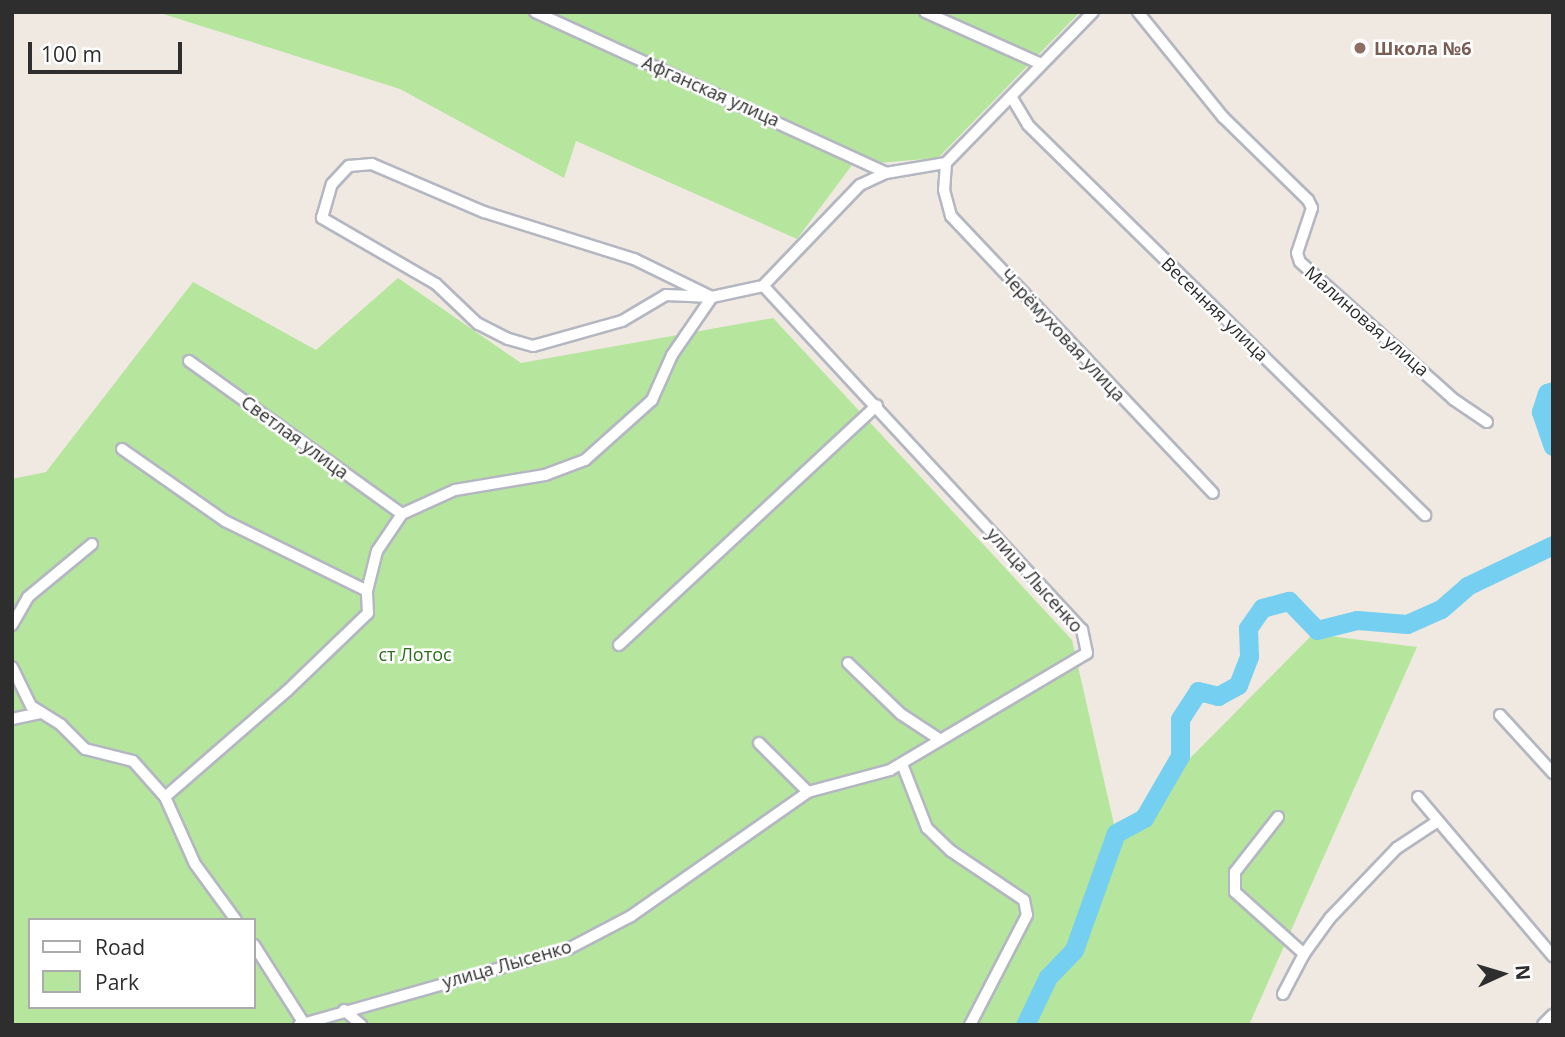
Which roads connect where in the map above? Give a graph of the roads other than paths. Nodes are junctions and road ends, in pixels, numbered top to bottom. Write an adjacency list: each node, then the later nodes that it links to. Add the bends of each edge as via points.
1 (535, 12): 8 (street, Афганская улица)
2 (925, 12): 5 (street)
3 (1093, 12): 5 (street)
4 (1138, 12): 13 (street, Малиновая улица, via 1223,117 1308,200 1312,208 1297,253 1300,262 1453,398)
5 (1041, 64): 6 (street)
6 (1012, 98): 7 (street); 17 (street, Весенняя улица, via 1028,125)
7 (946, 163): 8 (street); 15 (street, Черёмуховая улица, via 944,190 951,216)
8 (886, 173): 9 (street, via 860,186)
9 (763, 286): 10 (street); 12 (street, улица Лысенко)
10 (712, 297): 10 (street, via 634,259 484,212 372,164 349,166 332,184 321,218 436,284 478,324 533,346 622,321 666,295); 16 (street, via 672,355 652,400 585,460 545,475 455,490)
11 (189, 361): 16 (street, Светлая улица)
12 (877, 405): 21 (street); 27 (street, улица Лысенко, via 1082,630 1088,646 1081,659)
13 (1487, 422)
14 (122, 449): 19 (street, via 225,521)
15 (1213, 493)
16 (402, 514): 19 (street, via 377,551)
17 (1425, 515)
18 (92, 544): 20 (street, via 28,597)
19 (367, 591): 32 (street, via 368,613)
20 (12, 625)
21 (619, 645)
22 (848, 663): 27 (street, via 901,715)
23 (12, 667): 24 (street, via 31,706)
24 (41, 713): 26 (street); 32 (street, via 85,749 133,761)
25 (1500, 715): 30 (street)
26 (12, 719)
27 (939, 740): 29 (street, улица Лысенко)
28 (759, 743): 31 (street)
29 (902, 764): 31 (street, улица Лысенко); 45 (street, via 927,828 951,851 1024,901 1027,915)
30 (1553, 773)
31 (808, 792): 41 (street, улица Лысенко, via 631,916 568,949)
32 (165, 797): 36 (street, via 195,864)
33 (1418, 797): 35 (street)
34 (1278, 817): 38 (street, via 1235,872 1235,892)
35 (1438, 821): 38 (street, via 1397,848); 39 (street)
36 (235, 918)
37 (256, 948): 43 (street)
38 (1304, 954): 40 (street)
39 (1553, 956)
40 (1283, 994)
41 (344, 1010): 43 (street, улица Лысенко); 44 (street)
42 (1553, 1016): 46 (street)
43 (301, 1023)
44 (361, 1025)
45 (970, 1025)
46 (1544, 1025)

